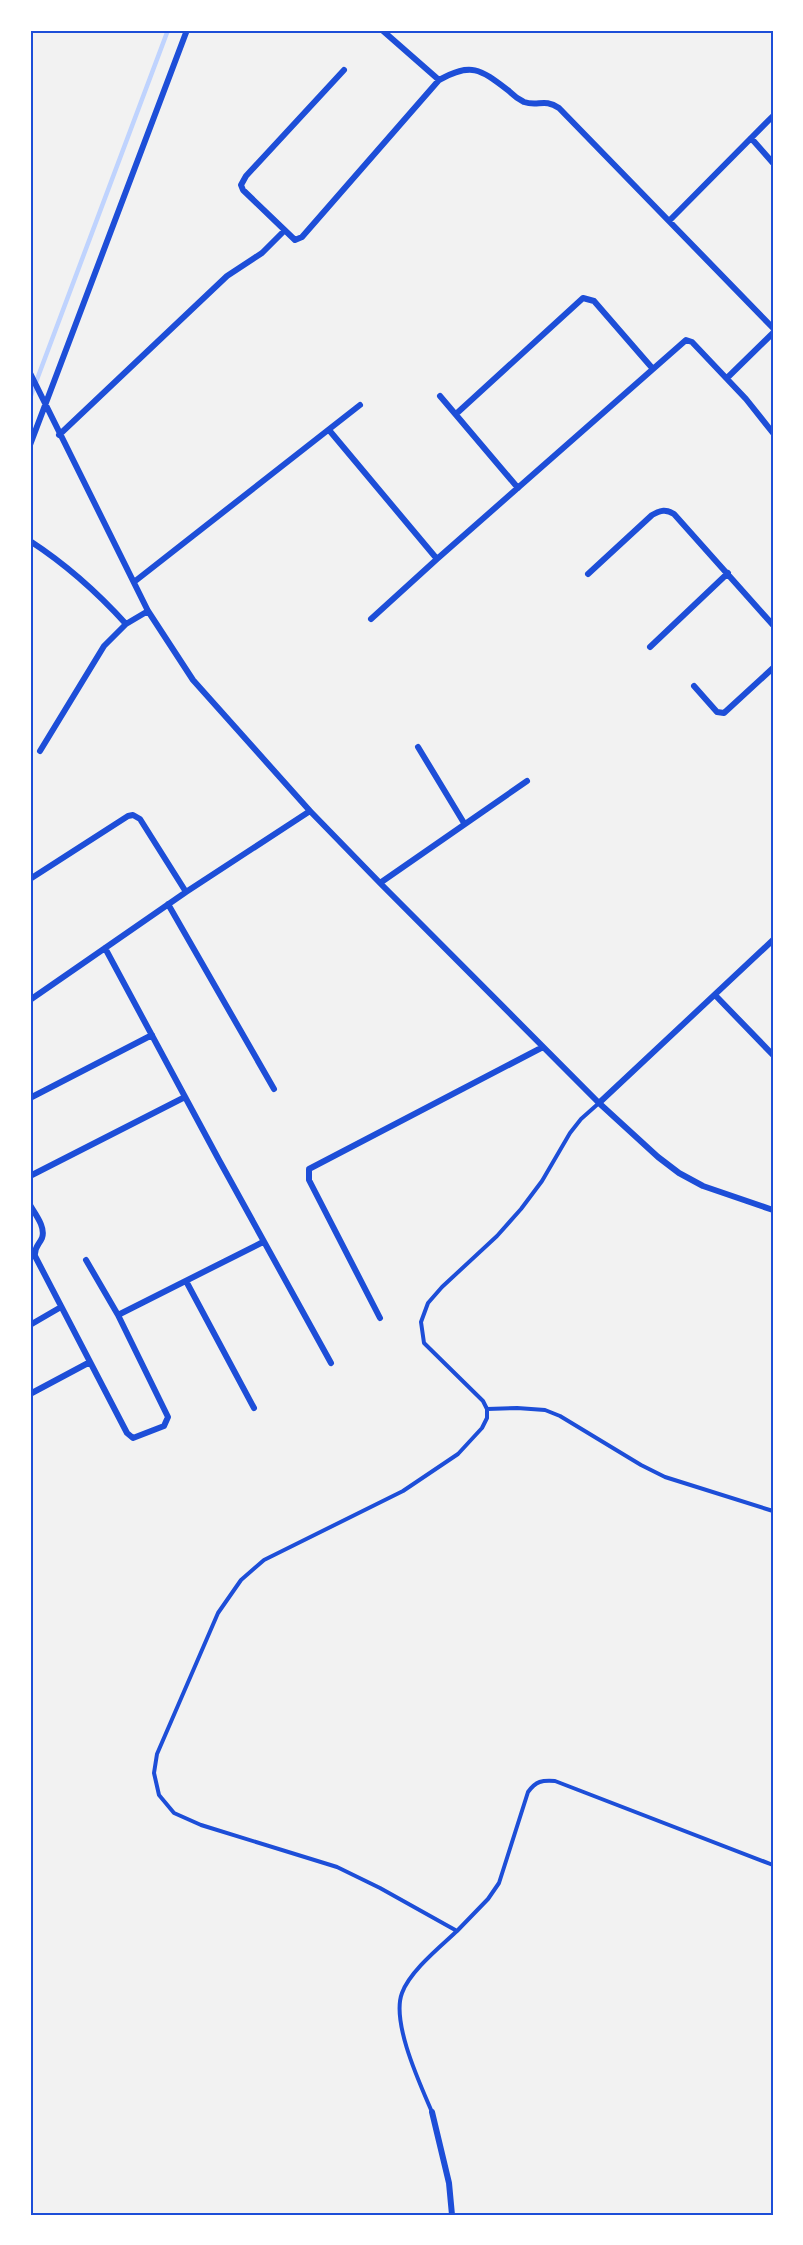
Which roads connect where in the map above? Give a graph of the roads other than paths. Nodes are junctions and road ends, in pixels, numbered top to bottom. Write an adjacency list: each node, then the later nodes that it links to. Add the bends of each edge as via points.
1 (187, 30): 17 (street)
2 (382, 30): 4 (street)
3 (344, 70): 9 (street, via 241,185)
4 (439, 80): 8 (street, via 455,71 474,69 521,101 552,103); 9 (street, via 302,237 295,240)
5 (773, 116): 6 (street)
6 (751, 138): 7 (street); 8 (street)
7 (773, 163)
8 (669, 221): 10 (street)
9 (284, 231): 21 (street, via 262,253 227,276)
10 (773, 328)
11 (773, 333): 14 (street)
12 (653, 369): 14 (street, via 689,340); 18 (street, via 594,301 583,298); 23 (street)
13 (30, 373): 17 (street)
14 (727, 378): 20 (street)
15 (440, 396): 18 (street)
16 (360, 405): 19 (street)
17 (46, 408): 21 (street); 22 (street)
18 (456, 414): 23 (street)
19 (329, 430): 25 (street); 28 (street)
20 (773, 433)
21 (60, 435): 28 (street)
22 (30, 445)
23 (518, 488): 25 (street)
24 (30, 542): 31 (street, via 74,572)
25 (437, 559): 30 (street)
26 (728, 573): 27 (street, via 668,510 652,515); 32 (street); 33 (street)
27 (588, 574)
28 (134, 582): 29 (street)
29 (148, 611): 31 (street); 39 (street, via 192,680)
30 (371, 619)
31 (126, 624): 37 (street, via 104,646)
32 (773, 625)
33 (650, 646)
34 (773, 668): 35 (street, via 724,713 717,712)
35 (694, 686)
36 (418, 747): 40 (street)
37 (40, 751)
38 (527, 780): 40 (street)
39 (310, 811): 42 (street); 43 (street)
40 (464, 823): 42 (street)
41 (30, 879): 43 (street, via 133,815 140,819)
42 (380, 883): 50 (street)
43 (186, 892): 44 (street)
44 (168, 904): 46 (street); 52 (street)
45 (773, 940): 47 (street)
46 (105, 948): 48 (street); 49 (street)
47 (715, 995): 51 (street); 55 (street)
48 (30, 1000)
49 (152, 1035): 53 (street); 54 (street)
50 (543, 1047): 55 (street); 64 (street, via 309,1169 309,1179)
51 (773, 1054)
52 (274, 1089)
53 (185, 1097): 56 (street); 59 (street)
54 (30, 1098)
55 (599, 1103): 58 (street, via 679,1173 703,1186); 70 (lane, via 570,1133 521,1209 442,1287 428,1304 421,1322 424,1343)
56 (30, 1176)
57 (30, 1205): 62 (street, via 43,1230 35,1256)
58 (773, 1210)
59 (263, 1242): 61 (street); 67 (street)
60 (86, 1260): 63 (street)
61 (186, 1281): 63 (street); 69 (street)
62 (61, 1307): 65 (street); 66 (street)
63 (118, 1315): 66 (street, via 168,1417 164,1426 138,1437 129,1436)
64 (380, 1318)
65 (30, 1325)
66 (90, 1362): 68 (street)
67 (331, 1363)
68 (30, 1394)
69 (254, 1408)
70 (487, 1409): 71 (lane, via 545,1410 665,1477); 73 (lane, via 482,1428 458,1454 403,1491 264,1560 241,1580 218,1613 157,1754 154,1773 159,1795 174,1813 337,1867)
71 (773, 1511)
72 (773, 1865): 73 (lane, via 555,1781 543,1780 528,1792 499,1882)
73 (457, 1931): 74 (lane, via 411,1977 402,1992 399,2009 402,2033)
74 (432, 2112): 75 (street, via 449,2183)
75 (452, 2215)

